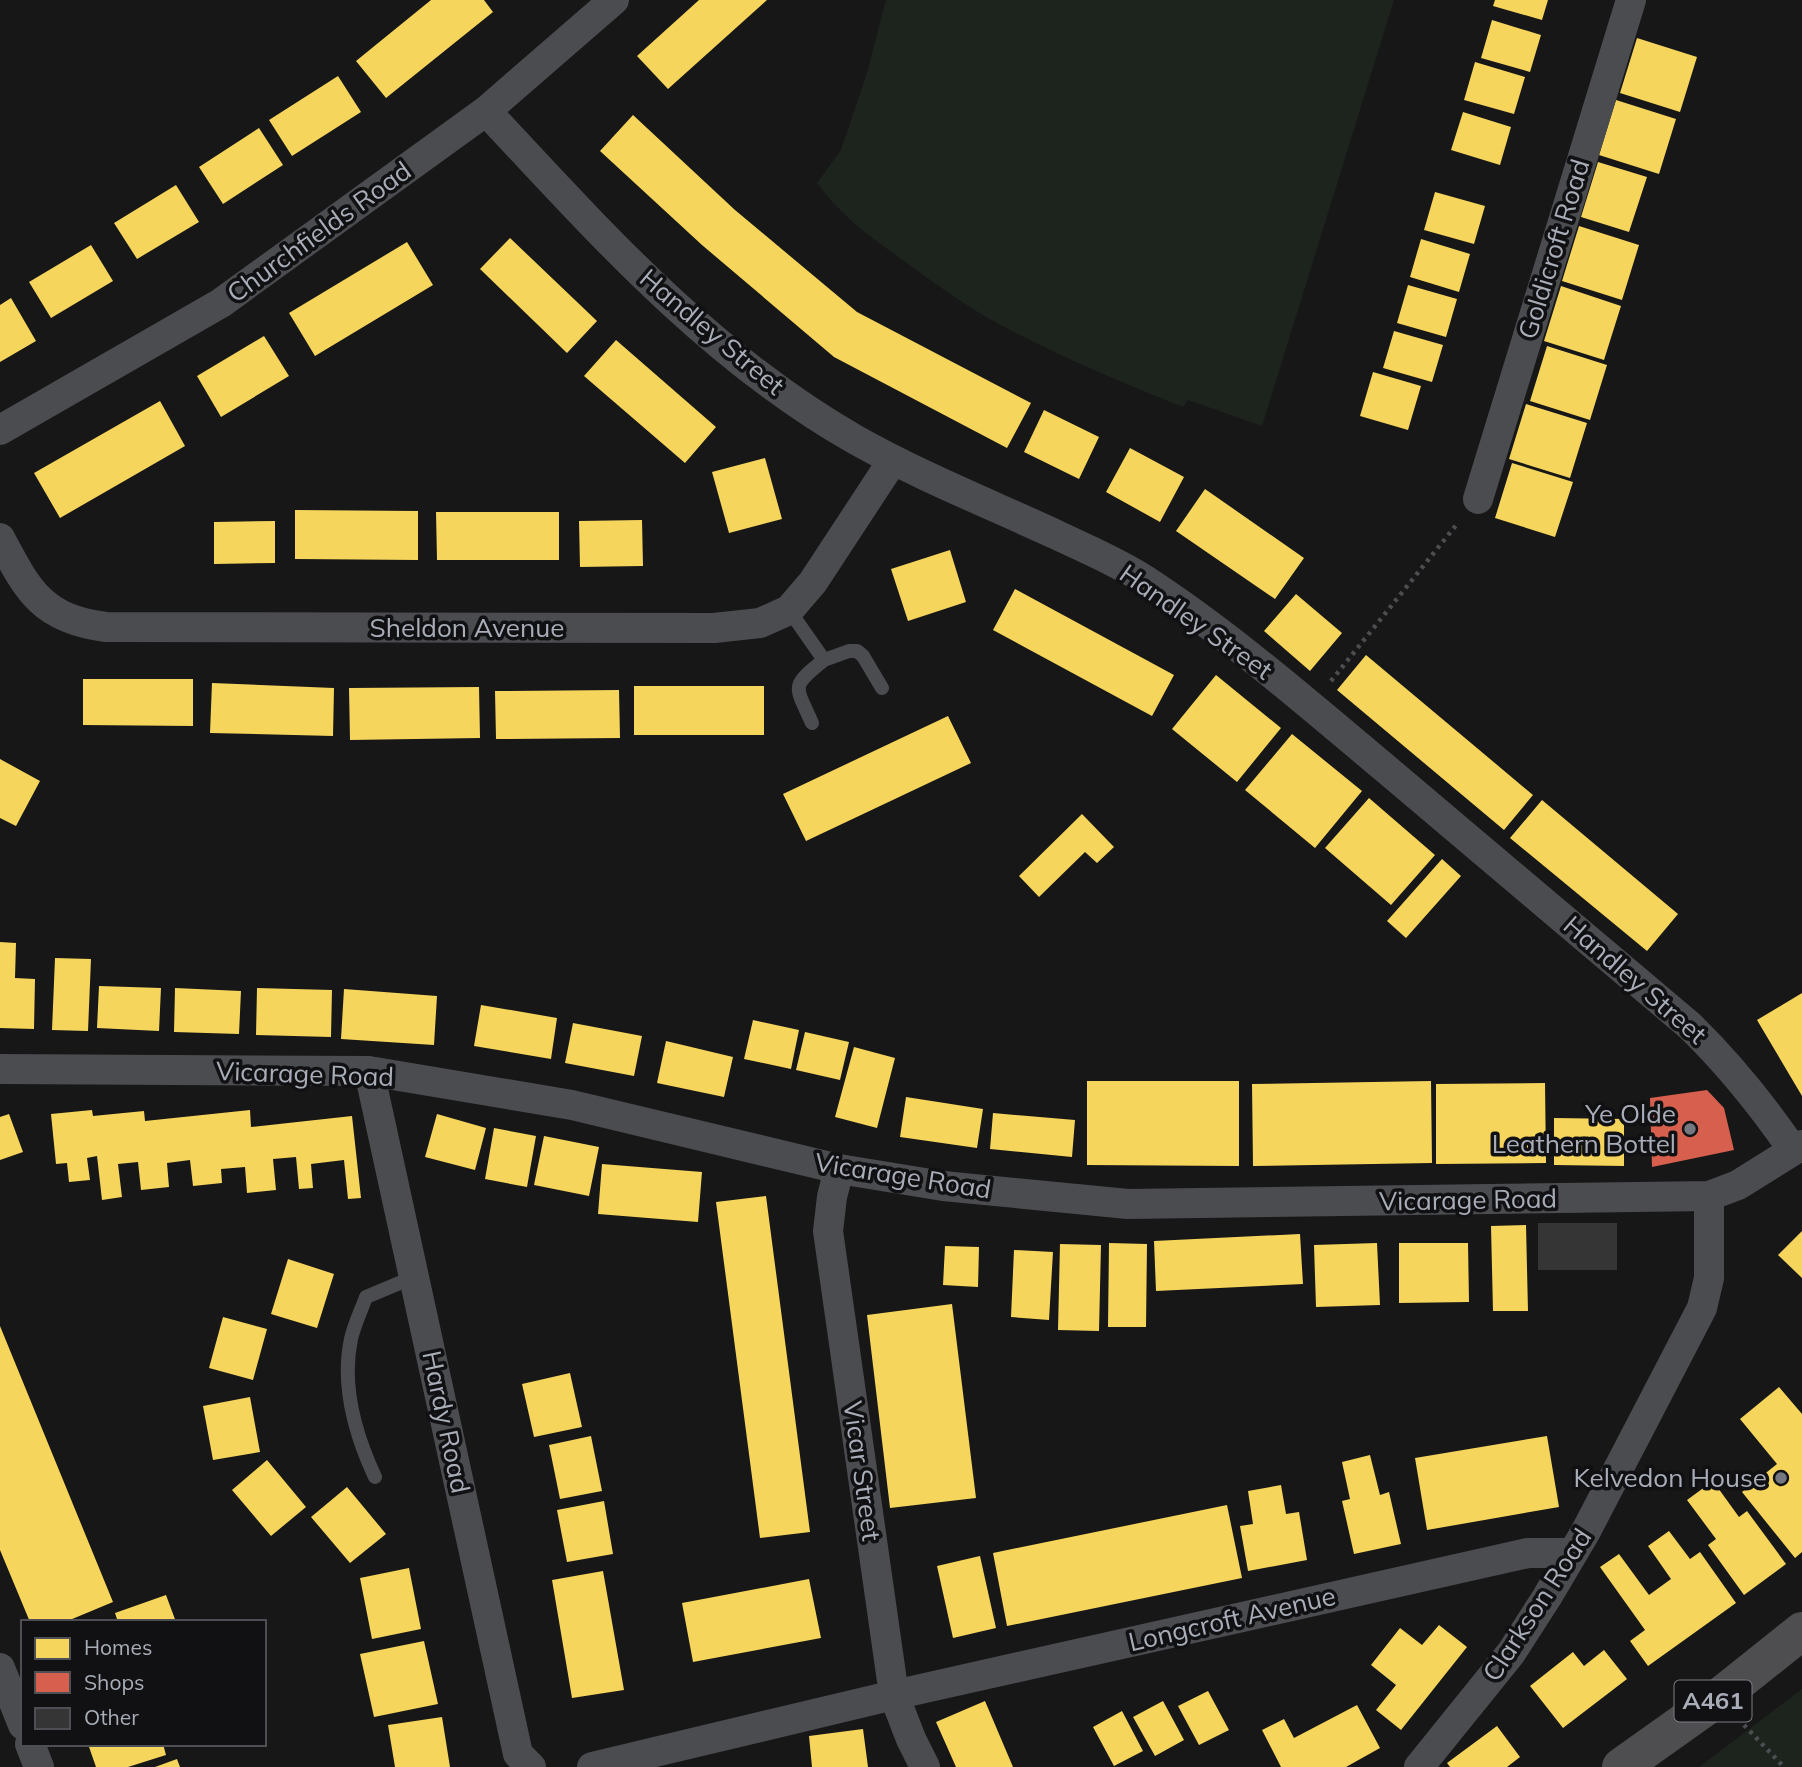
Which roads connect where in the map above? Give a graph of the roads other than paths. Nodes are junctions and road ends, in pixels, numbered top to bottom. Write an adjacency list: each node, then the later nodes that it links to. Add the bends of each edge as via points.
1 (614, 0): 3 (street, Churchfields Road)
2 (1631, 0): 6 (street, Goldicroft Road)
3 (486, 111): 4 (street, Churchfields Road, via 221,303); 5 (street, Handley Street, via 619,254 699,328 801,405)
4 (0, 430)
5 (893, 460): 8 (street, Sheldon Avenue, via 813,582); 14 (street, Handley Street, via 1142,578 1219,631 1690,1026)
6 (1478, 499)
7 (0, 537): 8 (street, Sheldon Avenue, via 37,598 81,624 106,627 714,628 760,623)
8 (789, 610): 9 (lane)
9 (824, 660): 10 (lane, via 857,651); 11 (lane, via 803,677 797,690)
10 (882, 688)
11 (813, 723)
12 (0, 1069): 13 (street, Vicarage Road)
13 (369, 1071): 15 (street, Vicarage Road, via 572,1105); 17 (street, Hardy Road)
14 (1798, 1148): 16 (street, Vicarage Road, via 1738,1185)
15 (839, 1169): 16 (street, Vicarage Road, via 943,1186 1128,1204); 22 (street, Vicar Street, via 828,1231)
16 (1709, 1196): 19 (street, Clarkson Road, via 1710,1278 1702,1308)
17 (414, 1277): 18 (lane, via 366,1297 351,1339 347,1390 361,1447); 26 (street, Hardy Road, via 518,1754)
18 (375, 1477)
19 (1572, 1553): 22 (street, Longcroft Avenue, via 1528,1553); 29 (street, Clarkson Road, via 1511,1653)
20 (1802, 1631): 30 (highway, A461)
21 (0, 1668): 23 (street)
22 (894, 1695): 27 (street); 28 (street, Vicar Street)
23 (21, 1720)
24 (31, 1746): 25 (street)
25 (39, 1767)
26 (531, 1767)
27 (592, 1767)
28 (925, 1767)
29 (1419, 1767)
30 (1621, 1767)

